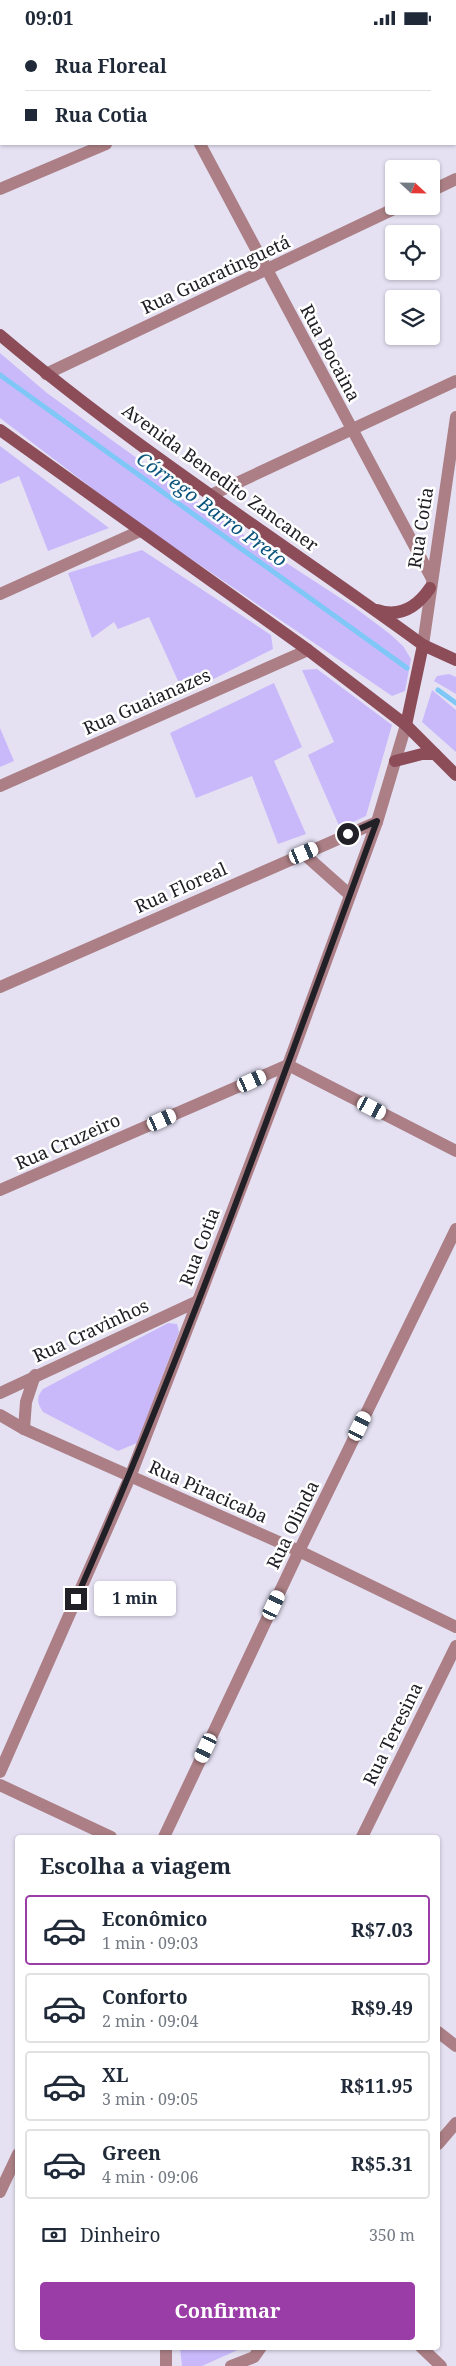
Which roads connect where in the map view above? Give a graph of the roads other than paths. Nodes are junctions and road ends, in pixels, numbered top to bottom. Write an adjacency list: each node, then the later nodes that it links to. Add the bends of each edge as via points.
1 (104, 145): 5 (street)
2 (201, 145): 7 (street, Rua Bocaina)
3 (456, 179): 4 (street)
4 (440, 187)
5 (0, 189)
6 (385, 213): 7 (street, Rua Guaratinguetá)
7 (268, 271): 9 (street, Rua Guaratinguetá); 14 (street, Rua Bocaina)
8 (0, 335): 9 (main road, Avenida Benedito Zancaner)
9 (46, 375): 15 (main road, Avenida Benedito Zancaner)
10 (456, 381): 14 (street)
11 (456, 417): 12 (street, Rua Cotia)
12 (456, 422): 17 (street, Rua Cotia)
13 (0, 430): 16 (main road)
14 (351, 430): 15 (street); 17 (street, Rua Bocaina)
15 (211, 495): 19 (main road, Avenida Benedito Zancaner)
16 (140, 531): 18 (street); 21 (main road)
17 (430, 583): 19 (main road, via 422,600 405,610 385,613); 20 (street, Rua Cotia)
18 (0, 594)
19 (372, 608): 20 (main road, Avenida Benedito Zancaner)
20 (423, 645): 22 (main road, Avenida Benedito Zancaner); 23 (main road)
21 (308, 650): 23 (main road); 27 (street, Rua Guaianazes)
22 (456, 660)
23 (406, 725): 24 (main road); 25 (street, Rua Cotia)
24 (435, 754): 25 (main road); 26 (main road)
25 (395, 761): 28 (street, Rua Cotia)
26 (456, 775)
27 (0, 786)
28 (377, 821): 29 (street, Rua Floreal); 30 (street, Rua Cotia)
29 (304, 853): 30 (street); 31 (street, Rua Floreal)
30 (350, 895): 32 (street, Rua Cotia)
31 (0, 987)
32 (288, 1065): 33 (street); 34 (street, Rua Cruzeiro); 36 (street, Rua Cotia)
33 (456, 1151)
34 (0, 1191)
35 (456, 1229): 42 (street, Rua Olinda)
36 (198, 1301): 37 (street, Rua Cravinhos); 41 (street, Rua Cotia)
37 (36, 1375): 38 (street, Rua Cravinhos); 40 (street, via 26,1402)
38 (0, 1393)
39 (0, 1415): 40 (street, Rua Piracicaba)
40 (24, 1429): 41 (street, Rua Piracicaba)
41 (130, 1477): 42 (street, Rua Piracicaba); 45 (street, Rua Cotia)
42 (299, 1551): 43 (street, Rua Piracicaba); 48 (street, Rua Olinda)
43 (456, 1627)
44 (456, 1646): 49 (street, Rua Teresina)
45 (0, 1773)
46 (0, 1785): 47 (street)
47 (107, 1835)
48 (165, 1835)
49 (363, 1835)
50 (440, 2034): 51 (street)
51 (456, 2047)
52 (456, 2123): 53 (street)
53 (440, 2142)
54 (15, 2160): 55 (street)
55 (0, 2191)
56 (166, 2350): 59 (street)
57 (260, 2350): 60 (street, via 254,2357)
58 (424, 2350): 61 (street)
59 (166, 2366)
60 (231, 2366)
61 (441, 2366)

